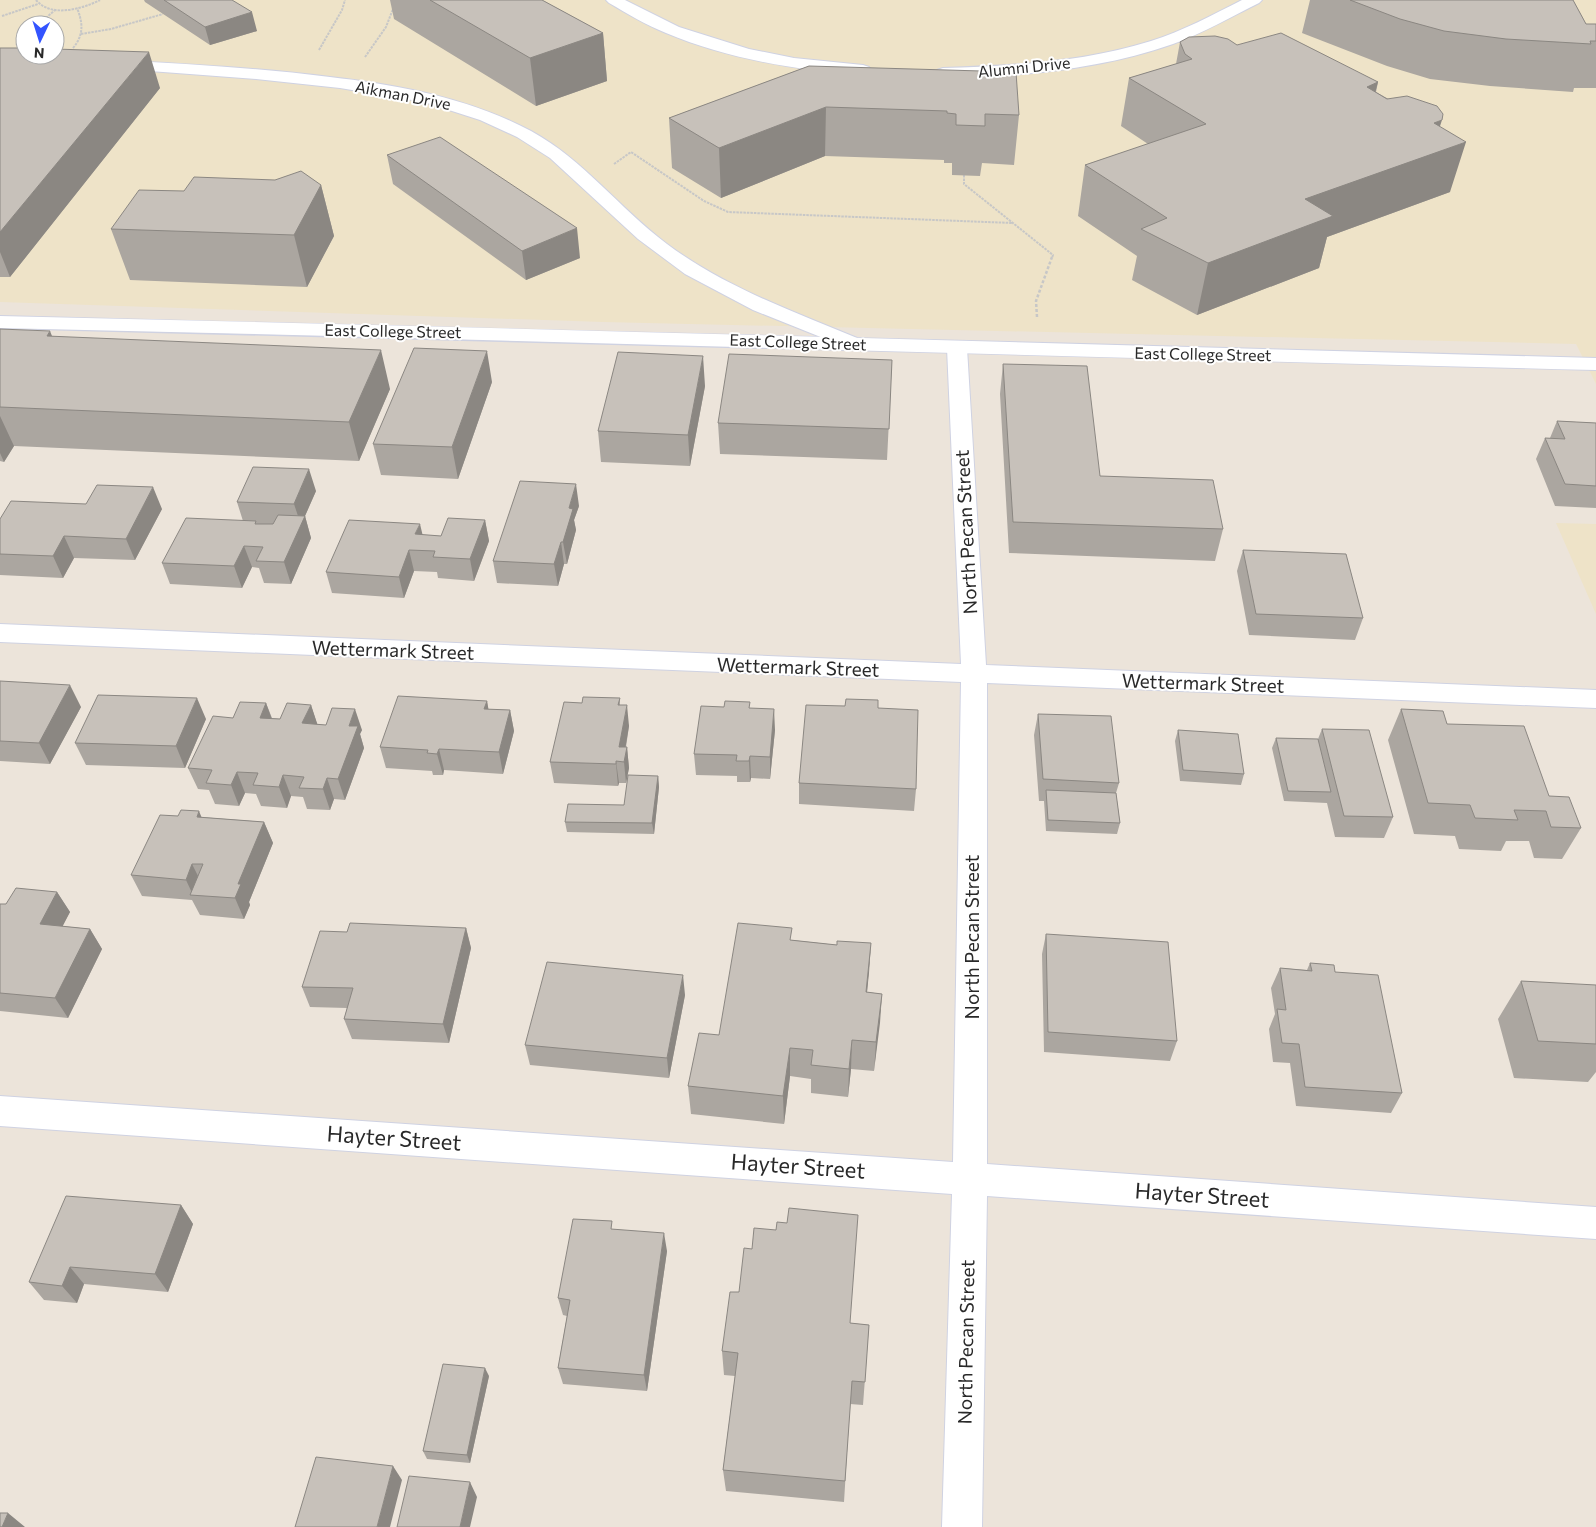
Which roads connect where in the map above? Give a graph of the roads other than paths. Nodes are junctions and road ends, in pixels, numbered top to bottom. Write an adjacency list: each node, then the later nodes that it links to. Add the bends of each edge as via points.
1 (614, 0): 4 (street)
2 (1254, 0): 7 (street, Alumni Drive, via 1185,33 1128,53 1021,68)
3 (648, 3): 4 (street)
4 (631, 9): 6 (street, via 681,34 740,52 806,65)
5 (95, 63): 9 (street, Aikman Drive, via 289,77 404,92 458,105 507,125 551,150 646,237 697,273)
6 (881, 71)
7 (926, 72)
8 (0, 322): 9 (street, East College Street)
9 (855, 344): 10 (street, East College Street)
10 (957, 348): 11 (street, East College Street); 13 (street, North Pecan Street)
11 (1596, 364)
12 (0, 633): 13 (street, Wettermark Street)
13 (974, 674): 14 (street, Wettermark Street); 16 (street, North Pecan Street)
14 (1596, 699)
15 (0, 1111): 16 (street, Hayter Street)
16 (970, 1178): 17 (street, Hayter Street); 18 (street, North Pecan Street)
17 (1596, 1224)
18 (962, 1527)

